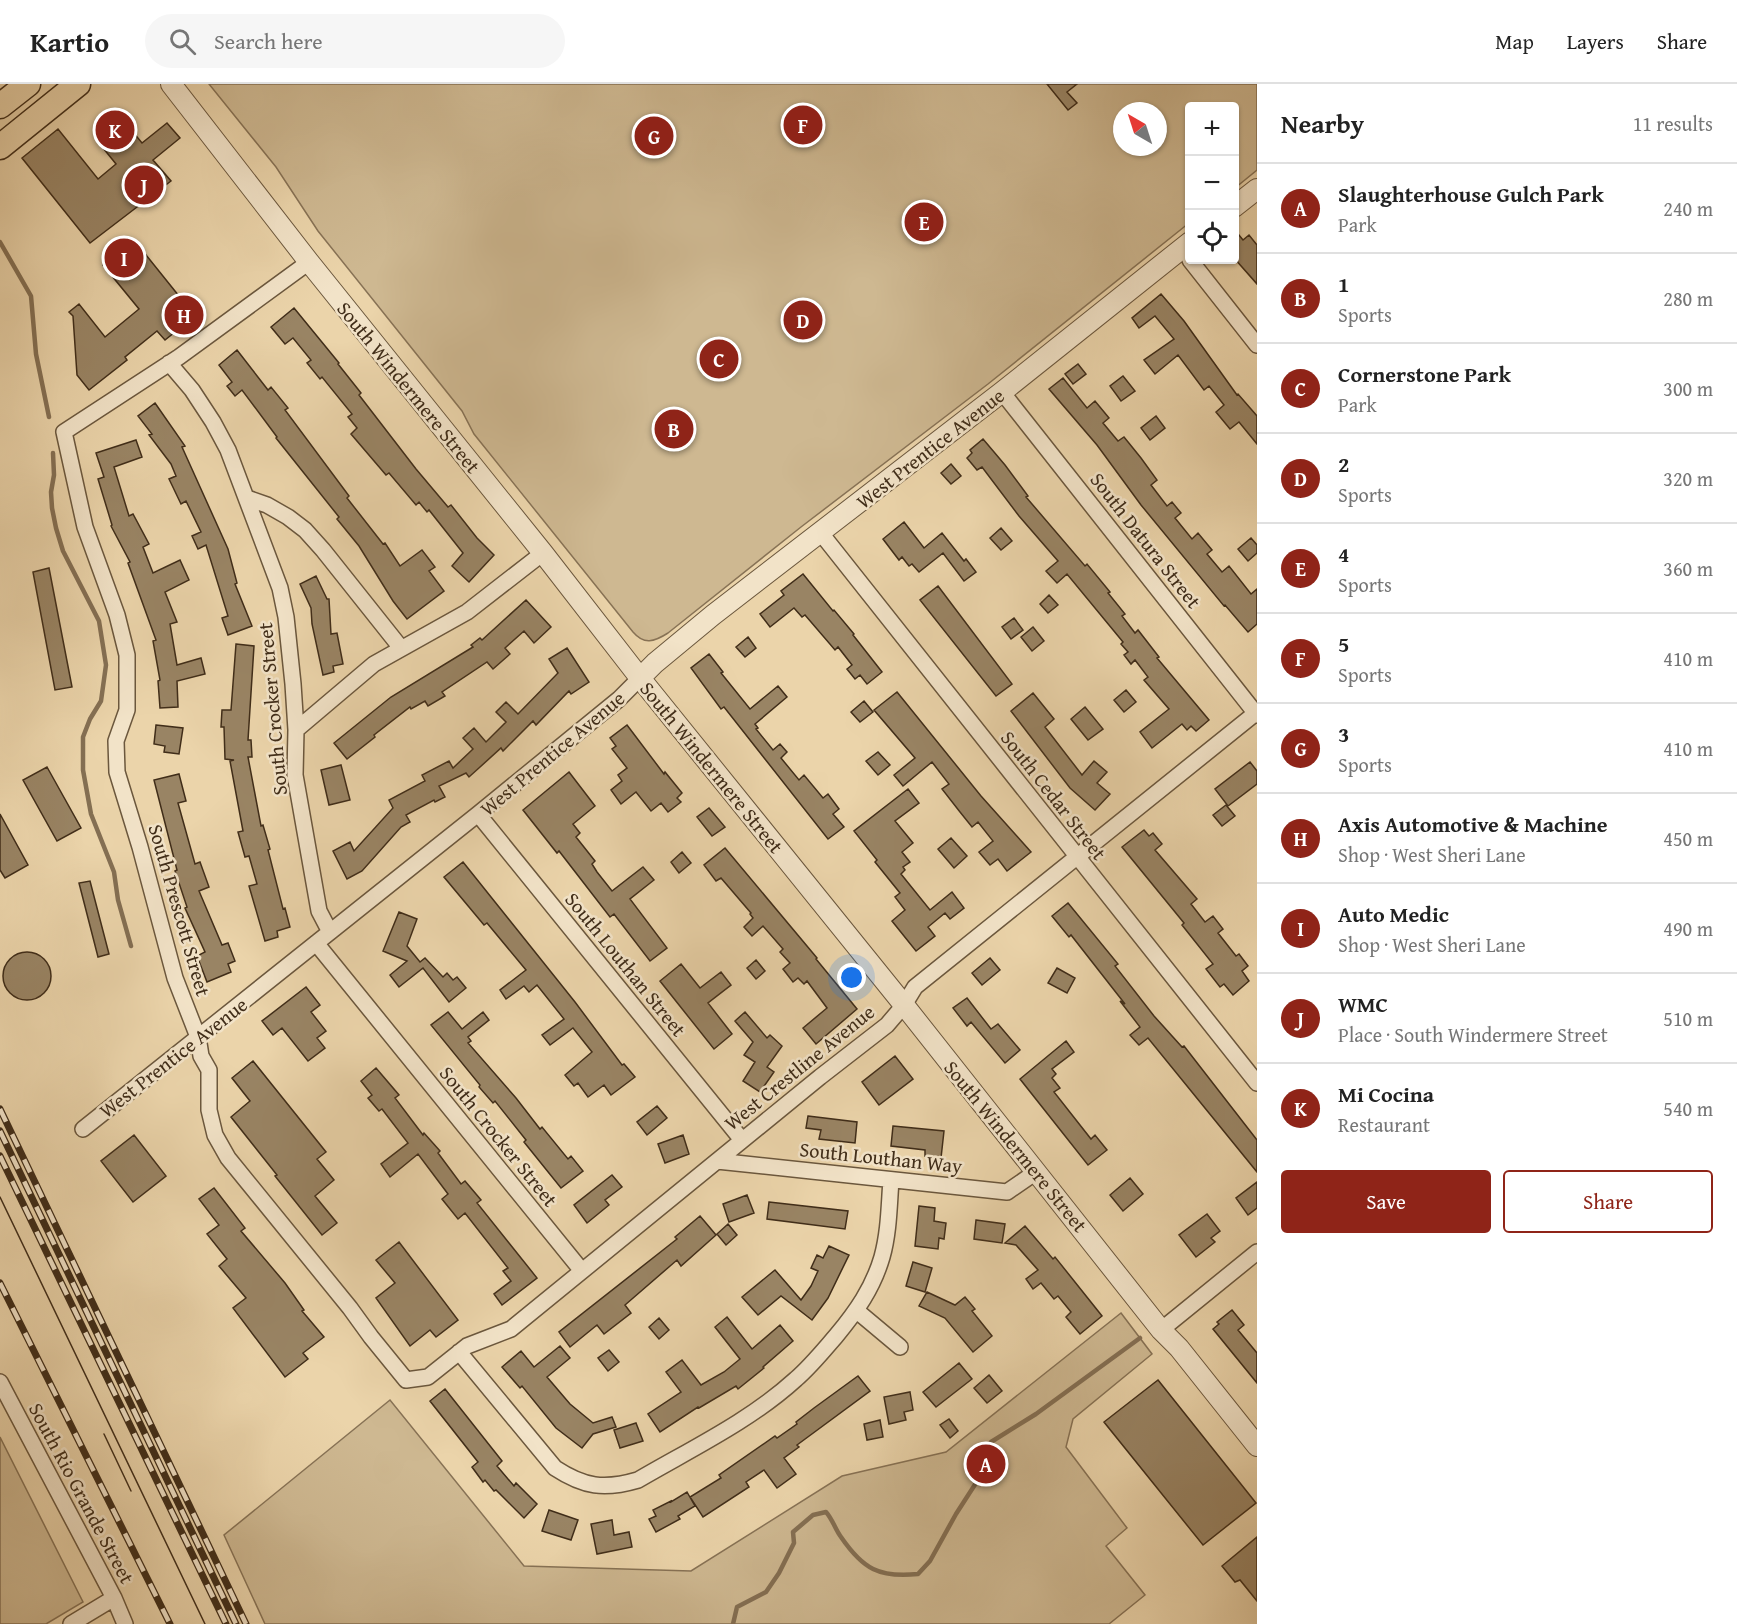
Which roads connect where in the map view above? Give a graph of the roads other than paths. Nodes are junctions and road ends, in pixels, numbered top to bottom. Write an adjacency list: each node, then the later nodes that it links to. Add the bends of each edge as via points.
1 (28, 84): 4 (main road)
2 (78, 84): 5 (main road)
3 (171, 84): 9 (street, South Windermere Street)
4 (0, 106)
5 (0, 147)
6 (1257, 189): 7 (street)
7 (1239, 203)
8 (1185, 254): 13 (street, West Prentice Avenue)
9 (309, 262): 12 (street); 16 (street, South Windermere Street)
10 (1196, 264): 11 (street)
11 (1257, 345)
12 (169, 363): 14 (street, South Crocker Street, via 213,422); 26 (street, South Prescott Street, via 64,432 85,527 127,655 127,710 116,741 117,772 175,978)
13 (1002, 392): 15 (street, West Prentice Avenue); 19 (street, South Datura Street)
14 (247, 498): 17 (street, via 267,505 305,530); 20 (street, South Crocker Street, via 280,588)
15 (820, 532): 18 (street, West Prentice Avenue); 22 (street, South Cedar Street)
16 (543, 553): 17 (street, via 467,612); 18 (street, South Windermere Street)
17 (401, 648): 20 (street, via 349,683)
18 (640, 678): 21 (street, West Prentice Avenue); 25 (street, South Windermere Street)
19 (1257, 713): 22 (street, West Crestline Avenue)
20 (296, 730): 23 (street, South Crocker Street, via 295,775 319,911)
21 (478, 814): 23 (street, West Prentice Avenue); 29 (street, South Louthan Street)
22 (1077, 858): 25 (street, West Crestline Avenue, via 915,987); 27 (street, South Cedar Street)
23 (330, 932): 24 (street, West Prentice Avenue)
24 (316, 943): 26 (street, West Prentice Avenue); 34 (street, South Crocker Street)
25 (904, 1005): 29 (street, West Crestline Avenue, via 887,1025); 31 (street, South Windermere Street)
26 (198, 1037): 28 (street, West Prentice Avenue); 39 (street, South Prescott Street, via 201,1056 209,1070 209,1110 216,1136 228,1158)
27 (1257, 1083)
28 (82, 1129)
29 (742, 1140): 30 (street, West Crestline Avenue)
30 (717, 1161): 32 (street, South Louthan Way); 34 (street, West Crestline Avenue)
31 (1036, 1172): 32 (street, South Louthan Way, via 1007,1192); 36 (street, South Windermere Street)
32 (891, 1180): 35 (street, via 882,1257)
33 (1257, 1252): 36 (street)
34 (582, 1271): 38 (street, West Crestline Avenue, via 511,1329)
35 (857, 1311): 37 (street); 38 (street, via 817,1359 768,1402 638,1480 622,1485 588,1484 555,1468)
36 (1161, 1330): 41 (street, South Windermere Street)
37 (900, 1347)
38 (459, 1352): 39 (street, West Crestline Avenue, via 428,1377)
39 (406, 1380)
40 (0, 1383): 42 (street, South Rio Grande Street)
41 (1257, 1446)
42 (114, 1598): 43 (street); 44 (street, South Rio Grande Street)
43 (71, 1624)
44 (125, 1624)

